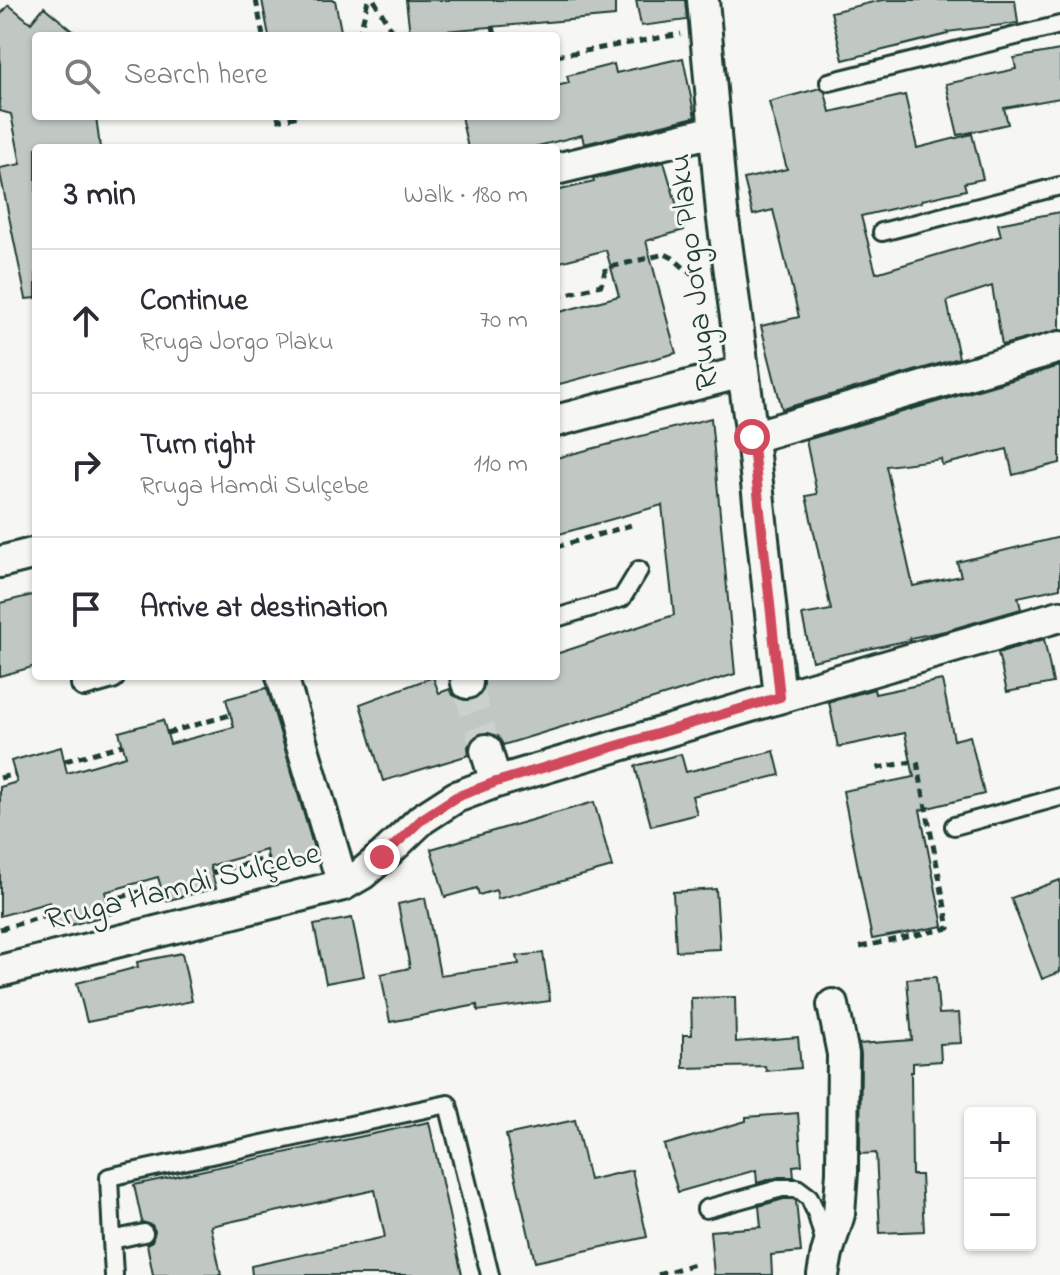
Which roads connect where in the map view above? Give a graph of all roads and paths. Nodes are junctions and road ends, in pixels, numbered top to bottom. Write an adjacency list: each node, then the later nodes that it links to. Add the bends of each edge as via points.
1 (256, 0): 7 (path)
2 (368, 0): 8 (path)
3 (374, 0): 9 (path)
4 (704, 15): 11 (path); 13 (street, Rruga Jorgo Plaku)
5 (1060, 25): 12 (lane)
6 (493, 26): 10 (path)
7 (262, 32)
8 (360, 32)
9 (393, 32)
10 (494, 32)
11 (560, 55)
12 (829, 82)
13 (715, 131): 14 (street); 20 (street, Rruga Jorgo Plaku)
14 (560, 168)
15 (1060, 186): 16 (lane)
16 (882, 232)
17 (692, 275): 18 (path, via 665,254 651,256 606,268 601,285)
18 (560, 296)
19 (1060, 347): 22 (street)
20 (742, 372): 21 (street); 22 (street, Rruga Jorgo Plaku)
21 (560, 420)
22 (752, 437): 33 (street, Rruga Jorgo Plaku)
23 (635, 524): 24 (path)
24 (560, 546)
25 (32, 554): 26 (street)
26 (0, 562)
27 (639, 570): 29 (lane, via 622,598)
28 (1060, 616): 33 (street, Rruga Hamdi Sulçebe)
29 (560, 617)
30 (98, 680): 32 (street)
31 (283, 680): 47 (street)
32 (84, 684)
33 (780, 697): 42 (street, Rruga Hamdi Sulçebe)
34 (230, 715): 35 (path)
35 (167, 733)
36 (123, 745): 38 (path)
37 (486, 750): 42 (street)
38 (65, 761)
39 (872, 769): 52 (path, via 917,761 949,928)
40 (15, 774): 41 (path)
41 (0, 778)
42 (496, 782): 47 (street, Rruga Hamdi Sulçebe, via 456,797 422,819 372,866)
43 (1060, 797): 44 (lane)
44 (954, 826)
45 (268, 858): 46 (path)
46 (212, 873)
47 (343, 885): 53 (street, Rruga Hamdi Sulçebe)
48 (161, 886): 49 (path)
49 (107, 901)
50 (53, 914): 51 (path)
51 (0, 929)
52 (860, 947)
53 (0, 971)
54 (833, 1005): 59 (street, via 843,1054 842,1172 839,1214)
55 (706, 1209): 59 (lane, via 797,1188 816,1212)
56 (144, 1233): 57 (lane)
57 (112, 1240): 60 (lane); 61 (lane, via 109,1177 448,1104)
58 (694, 1264): 62 (path)
59 (825, 1264)
60 (114, 1275)
61 (490, 1275)
62 (658, 1275)

